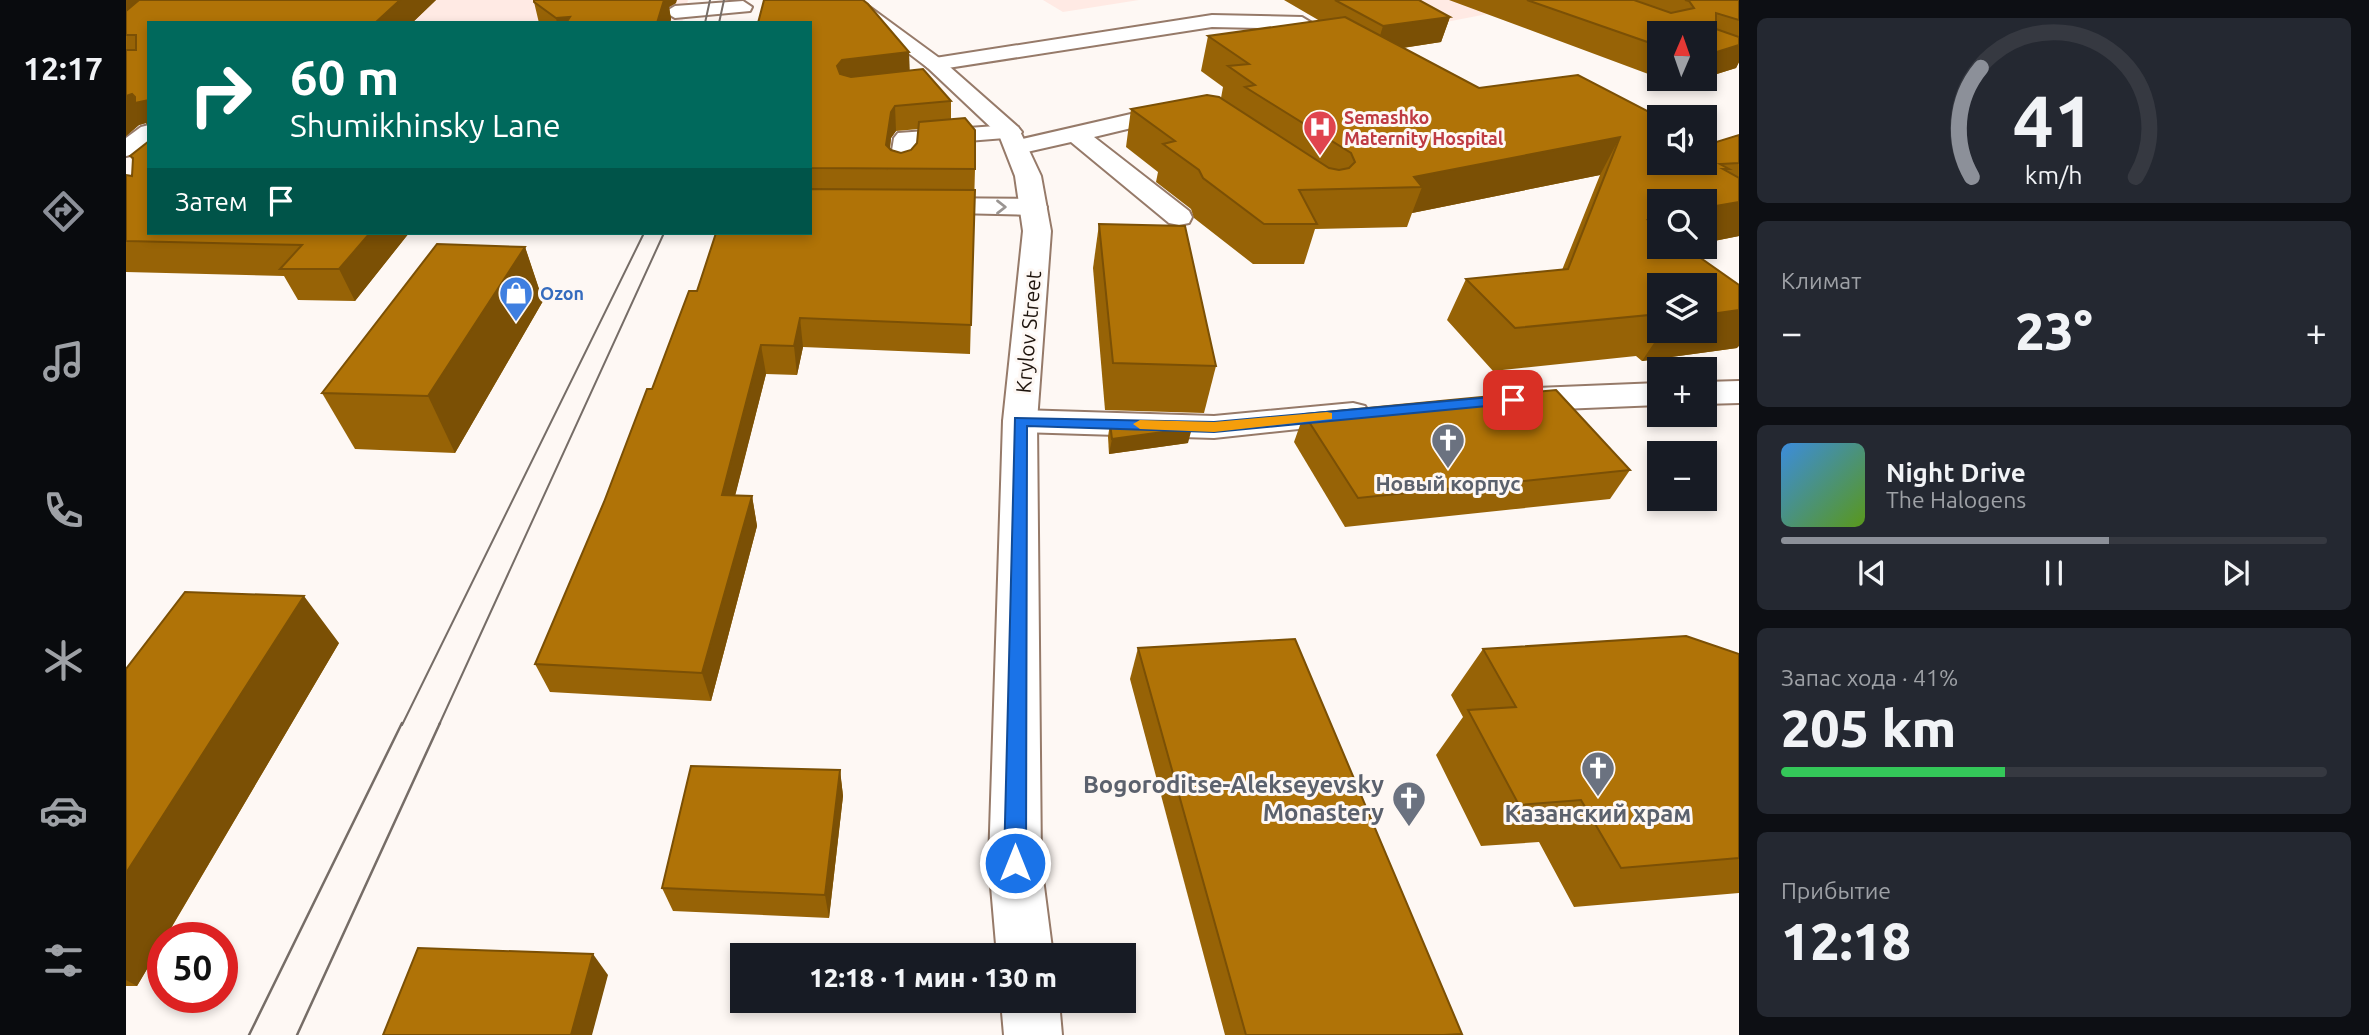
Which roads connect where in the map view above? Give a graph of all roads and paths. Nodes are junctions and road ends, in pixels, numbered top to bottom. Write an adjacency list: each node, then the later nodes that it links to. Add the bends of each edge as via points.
1 (848, 0): 5 (main road, Krylov Street)
2 (742, 10): 3 (main road)
3 (675, 12)
4 (1302, 23): 5 (main road, via 1212,20)
5 (939, 76): 9 (main road, Krylov Street)
6 (1206, 122): 8 (main road, via 1144,118)
7 (147, 133): 10 (main road)
8 (1076, 134): 9 (main road); 14 (main road)
9 (1014, 139): 11 (main road, via 906,138); 13 (main road, Krylov Street)
10 (126, 149)
11 (902, 169)
12 (898, 206): 13 (main road, one-way to 13)
13 (1034, 207): 20 (main road, Krylov Street, via 1037,231)
14 (1179, 217)
15 (1739, 391): 16 (main road)
16 (1717, 392)
17 (1647, 395): 18 (main road)
18 (1475, 402)
19 (1379, 411): 20 (main road, via 1214,427)
20 (1020, 421): 21 (main road, Krylov Street, via 1015,863)
21 (1024, 943)
22 (1031, 1013): 23 (main road)
23 (1033, 1035)

